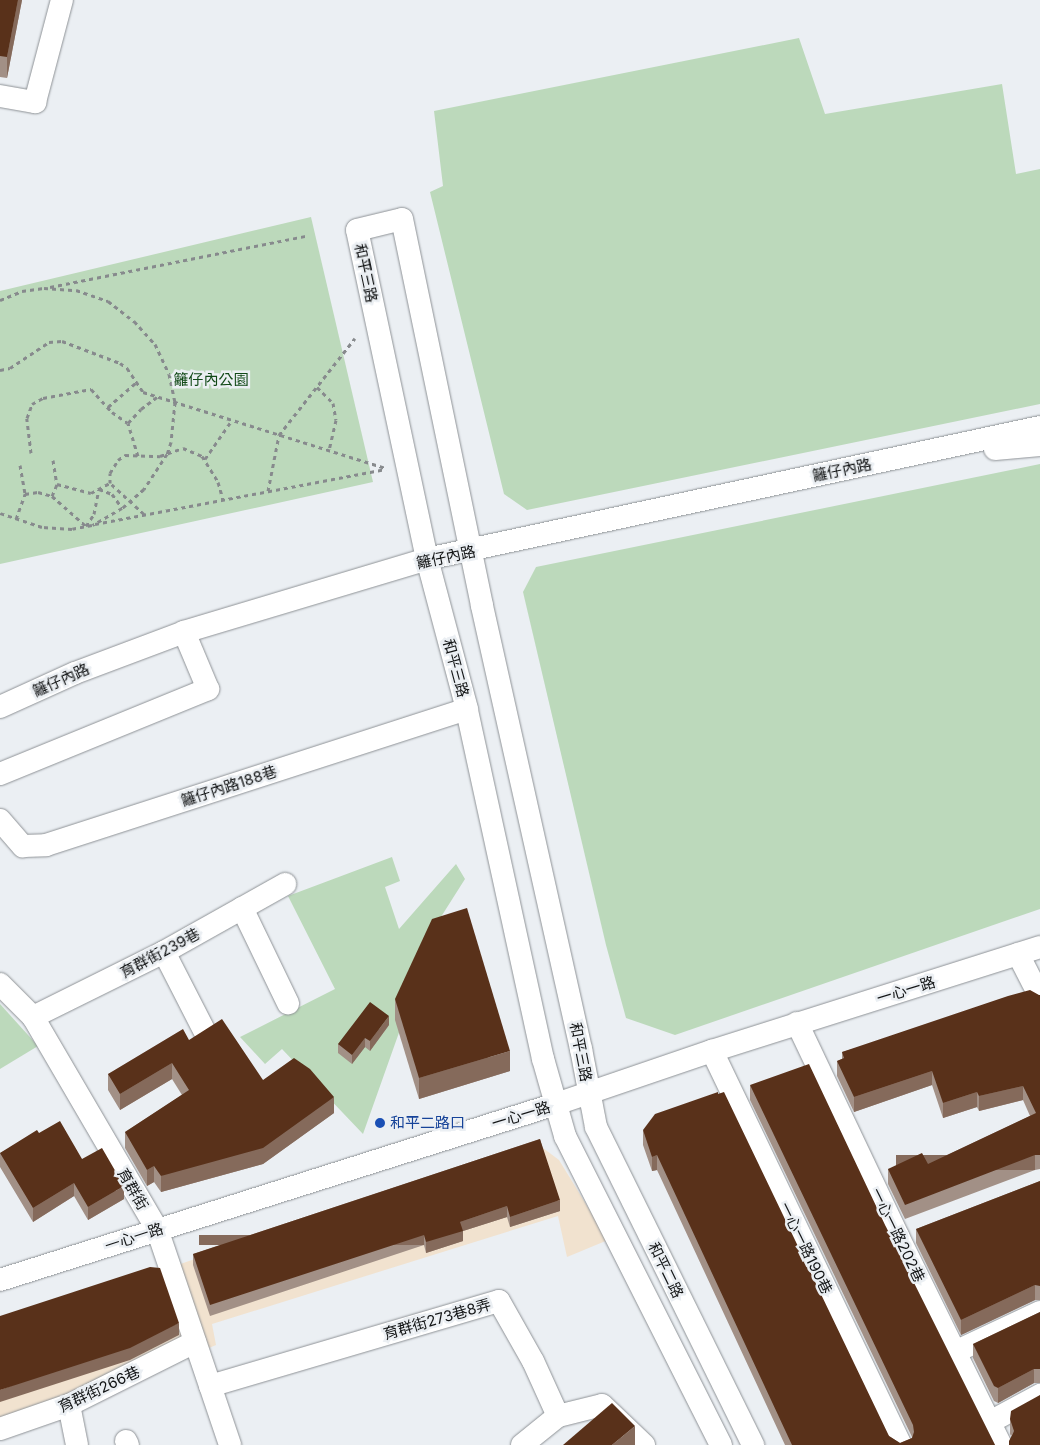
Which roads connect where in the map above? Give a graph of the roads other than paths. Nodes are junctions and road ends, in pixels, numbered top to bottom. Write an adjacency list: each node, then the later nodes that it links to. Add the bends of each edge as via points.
1 (62, 0): 2 (street, via 35,102)
2 (0, 96)
3 (1040, 427): 5 (street, 籬仔內路)
4 (1040, 445): 5 (street, 籬仔內路)
5 (907, 456): 6 (street, 籬仔內路)
6 (472, 551): 7 (street, 籬仔內路); 7 (street, 和平三路, via 402,219 357,230); 25 (street, 和平三路)
7 (427, 560): 8 (street, 籬仔內路); 10 (street, 和平三路)
8 (184, 632): 9 (street, 籬仔內路, via 75,673); 11 (street, via 208,689)
9 (0, 707)
10 (467, 709): 12 (street, 籬仔內路188巷, via 46,845 23,846); 26 (street, 和平三路)
11 (0, 774)
12 (0, 820)
13 (285, 884): 14 (street, 育群街239巷)
14 (242, 908): 16 (street, 育群街239巷); 20 (street)
15 (1040, 947): 17 (street, 一心一路)
16 (164, 952): 21 (street, 育群街239巷); 23 (street)
17 (1018, 954): 19 (street); 22 (street, 一心一路)
18 (0, 984): 21 (street, 育群街)
19 (1040, 997)
20 (288, 1003)
21 (33, 1017): 27 (street, 育群街)
22 (798, 1024): 24 (street, 一心一路); 31 (street, 一心一路202巷, via 907,1233)
23 (205, 1032)
24 (712, 1051): 25 (street, 一心一路); 44 (street, 一心一路190巷)
25 (589, 1093): 26 (street, 一心一路); 43 (street, 和平二路, via 596,1127)
26 (556, 1104): 27 (street, 一心一路); 42 (street, 和平二路, via 565,1136)
27 (156, 1229): 28 (street, 一心一路); 30 (street, 育群街)
28 (0, 1280)
29 (1040, 1312): 31 (street)
30 (195, 1342): 32 (street, 育群街); 34 (street, 育群街266巷)
31 (955, 1352): 36 (street, 一心一路202巷)
32 (210, 1386): 35 (street, 育群街273巷8弄, via 499,1301 533,1361); 39 (street, 育群街)
33 (1040, 1396): 36 (street)
34 (69, 1405): 37 (street, 育群街266巷); 38 (street)
35 (558, 1416): 40 (street); 41 (street, via 602,1405)
36 (990, 1422): 45 (street, 一心一路202巷)
37 (0, 1429)
38 (77, 1445)
39 (230, 1445)
40 (522, 1445)
41 (644, 1445)
42 (721, 1445)
43 (752, 1445)
44 (901, 1445)
45 (1001, 1445)

